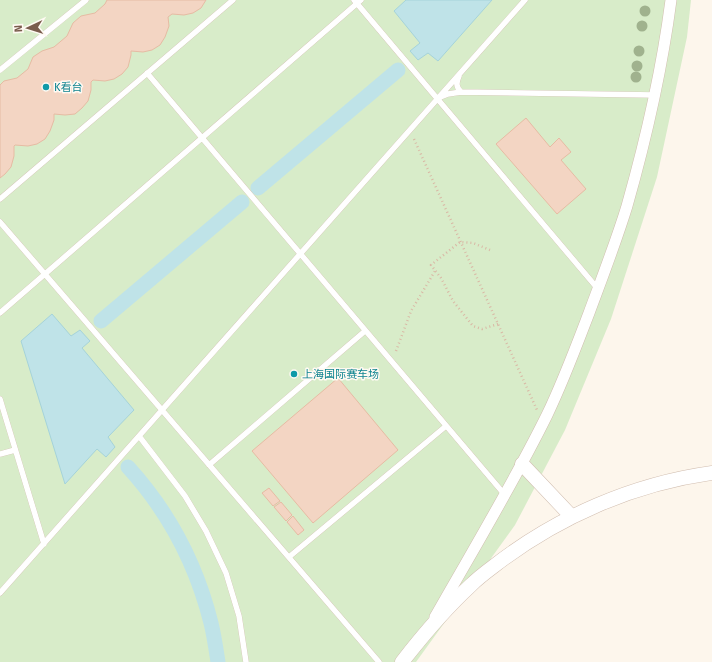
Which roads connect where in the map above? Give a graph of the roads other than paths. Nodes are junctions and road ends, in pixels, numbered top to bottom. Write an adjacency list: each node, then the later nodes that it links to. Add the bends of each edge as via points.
1 (86, 0): 6 (lane)
2 (233, 0): 8 (lane)
3 (525, 0): 7 (lane)
4 (671, 0): 10 (street)
5 (357, 1): 11 (lane); 12 (lane)
6 (0, 70)
7 (460, 72): 9 (lane, via 456,84); 11 (lane)
8 (147, 73): 12 (lane); 13 (lane)
9 (461, 92): 10 (lane); 11 (lane)
10 (655, 95): 17 (street, via 626,207)
11 (437, 98): 15 (lane); 17 (lane)
12 (202, 138): 15 (lane); 16 (lane)
13 (0, 199)
14 (0, 222): 16 (lane)
15 (300, 254): 19 (lane); 21 (lane)
16 (44, 274): 18 (lane); 21 (lane)
17 (598, 289): 26 (street, via 570,362)
18 (0, 313)
19 (365, 331): 22 (lane); 27 (lane)
20 (0, 399): 24 (lane)
21 (162, 410): 23 (lane); 27 (lane)
22 (446, 426): 29 (lane); 32 (lane)
23 (138, 436): 31 (lane); 35 (lane, via 185,496 206,531 228,580 239,616)
24 (15, 450): 25 (lane); 31 (lane)
25 (0, 454)
26 (522, 464): 29 (street); 30 (street)
27 (209, 465): 32 (lane)
28 (712, 473): 30 (street, via 686,477 627,493)
29 (505, 495): 34 (street)
30 (572, 517): 34 (street, via 513,551 471,584)
31 (44, 544): 33 (lane)
32 (289, 557): 36 (lane)
33 (0, 593)
34 (429, 627): 37 (street)
35 (246, 662)
36 (379, 662)
37 (402, 662)

